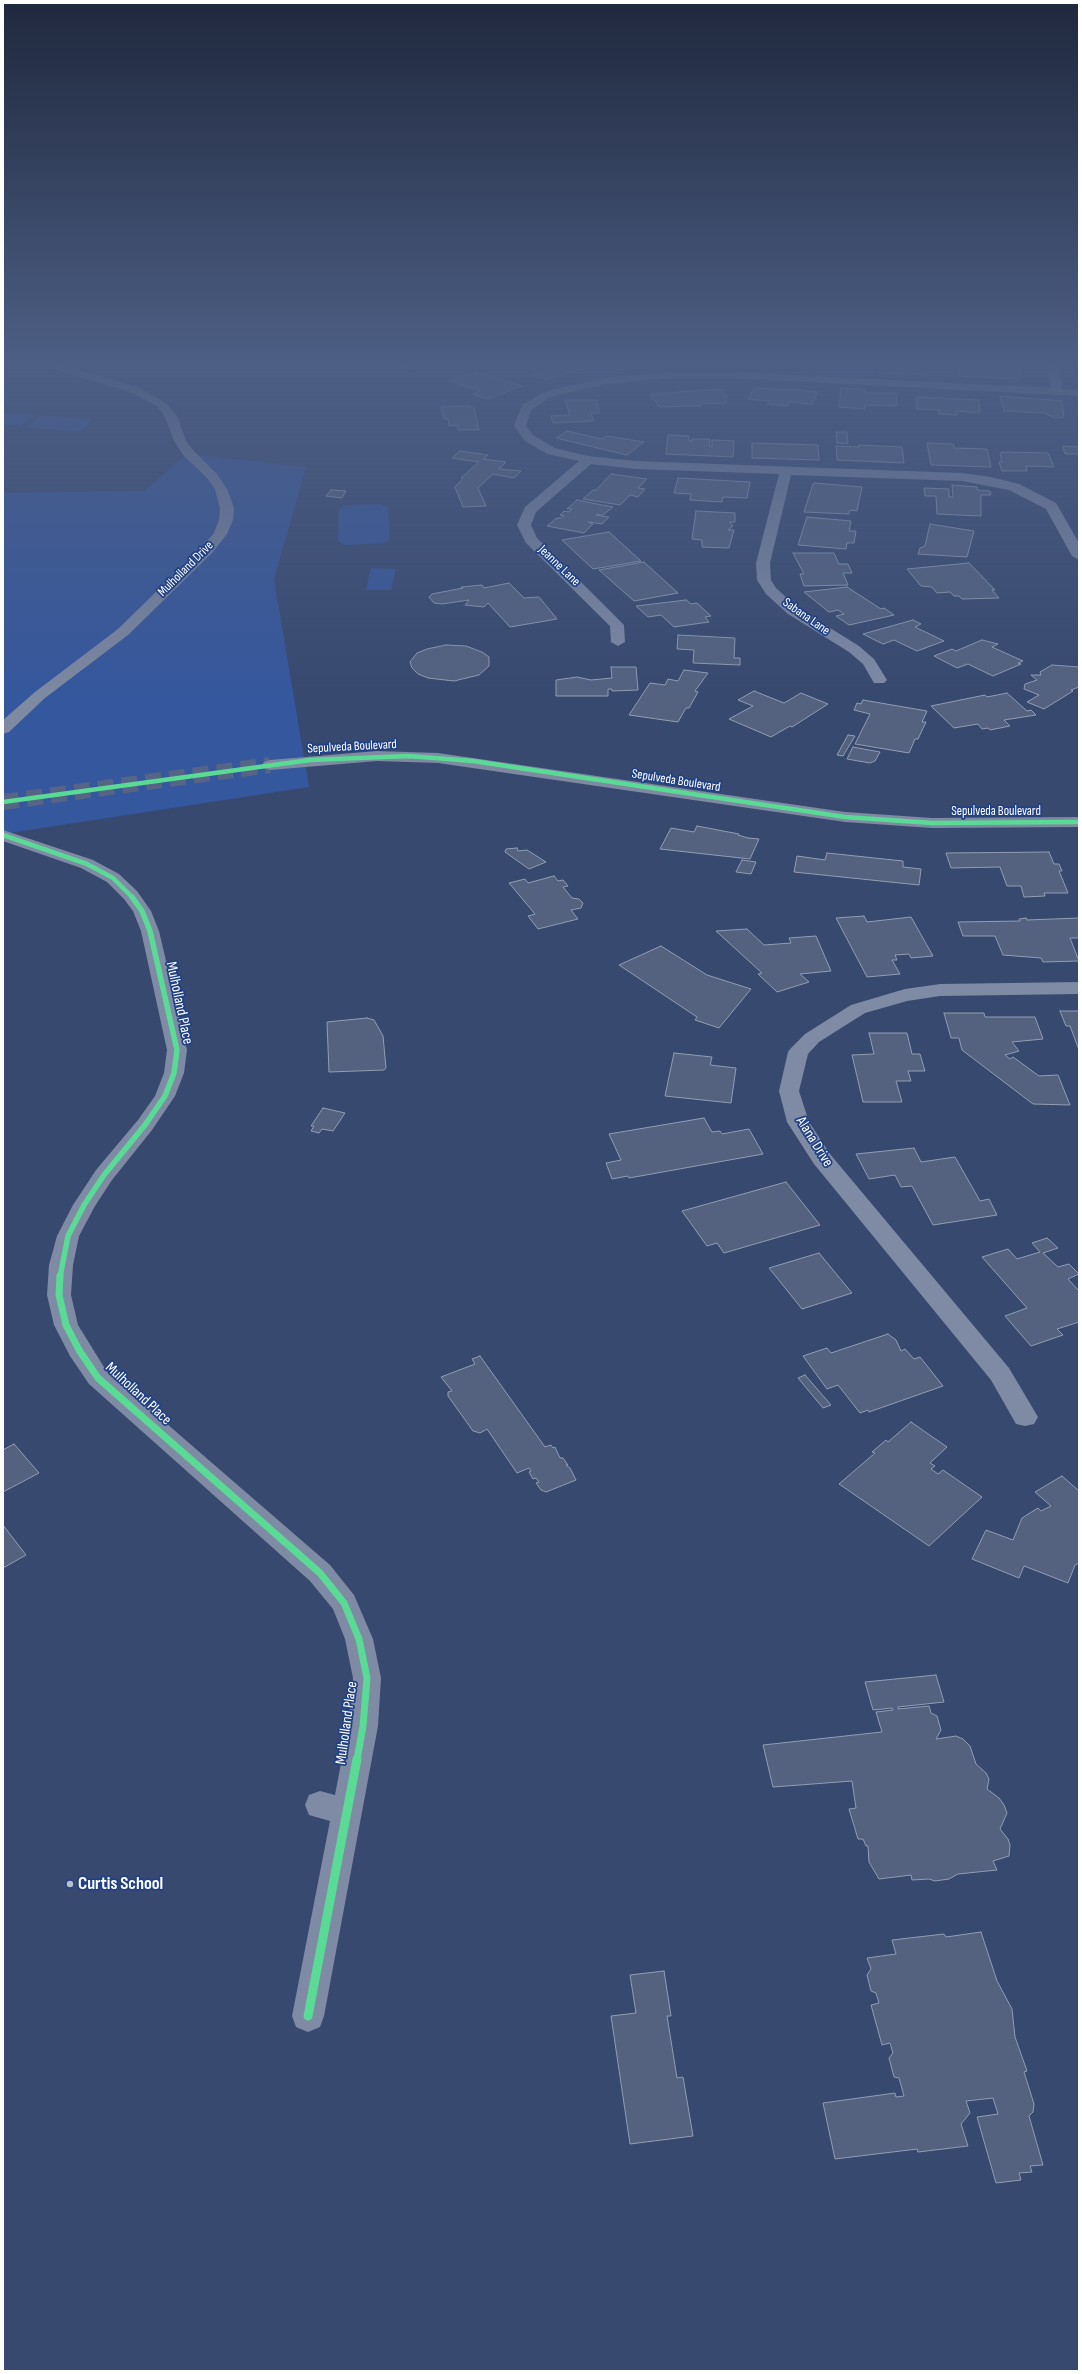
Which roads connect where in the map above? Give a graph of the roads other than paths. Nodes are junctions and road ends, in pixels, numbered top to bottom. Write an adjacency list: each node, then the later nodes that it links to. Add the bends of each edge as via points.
1 (213, 477): 8 (main road, Mulholland Drive, via 221,489 227,508 226,520 220,534 208,549 123,632 40,695)
2 (569, 477): 6 (street, Jeanne Lane, via 530,510 524,525 531,540 617,625)
3 (784, 477): 7 (street, Sabana Lane, via 763,563 764,580 771,591 793,611 854,649 869,662)
4 (957, 477): 5 (street, via 1014,487 1051,506)
5 (1079, 556)
6 (618, 642)
7 (879, 680)
8 (3, 729)
9 (270, 765): 10 (main road, Sepulveda Boulevard, via 377,756 438,758 845,817 932,823)
10 (1079, 822)
11 (3, 835): 14 (street, Mulholland Place, via 87,864 113,878 131,895 142,911 150,931 177,1050 174,1073 165,1096 104,1175 68,1236 61,1265 59,1294 66,1325 78,1350 98,1378 320,1573 344,1604 359,1639 367,1678 363,1726 333,1809)
12 (1079, 988): 13 (street, Alana Drive, via 940,990 905,996 858,1009 812,1038 798,1052 789,1091 798,1122 822,1159 1000,1374)
13 (1025, 1417)
14 (308, 2016)

